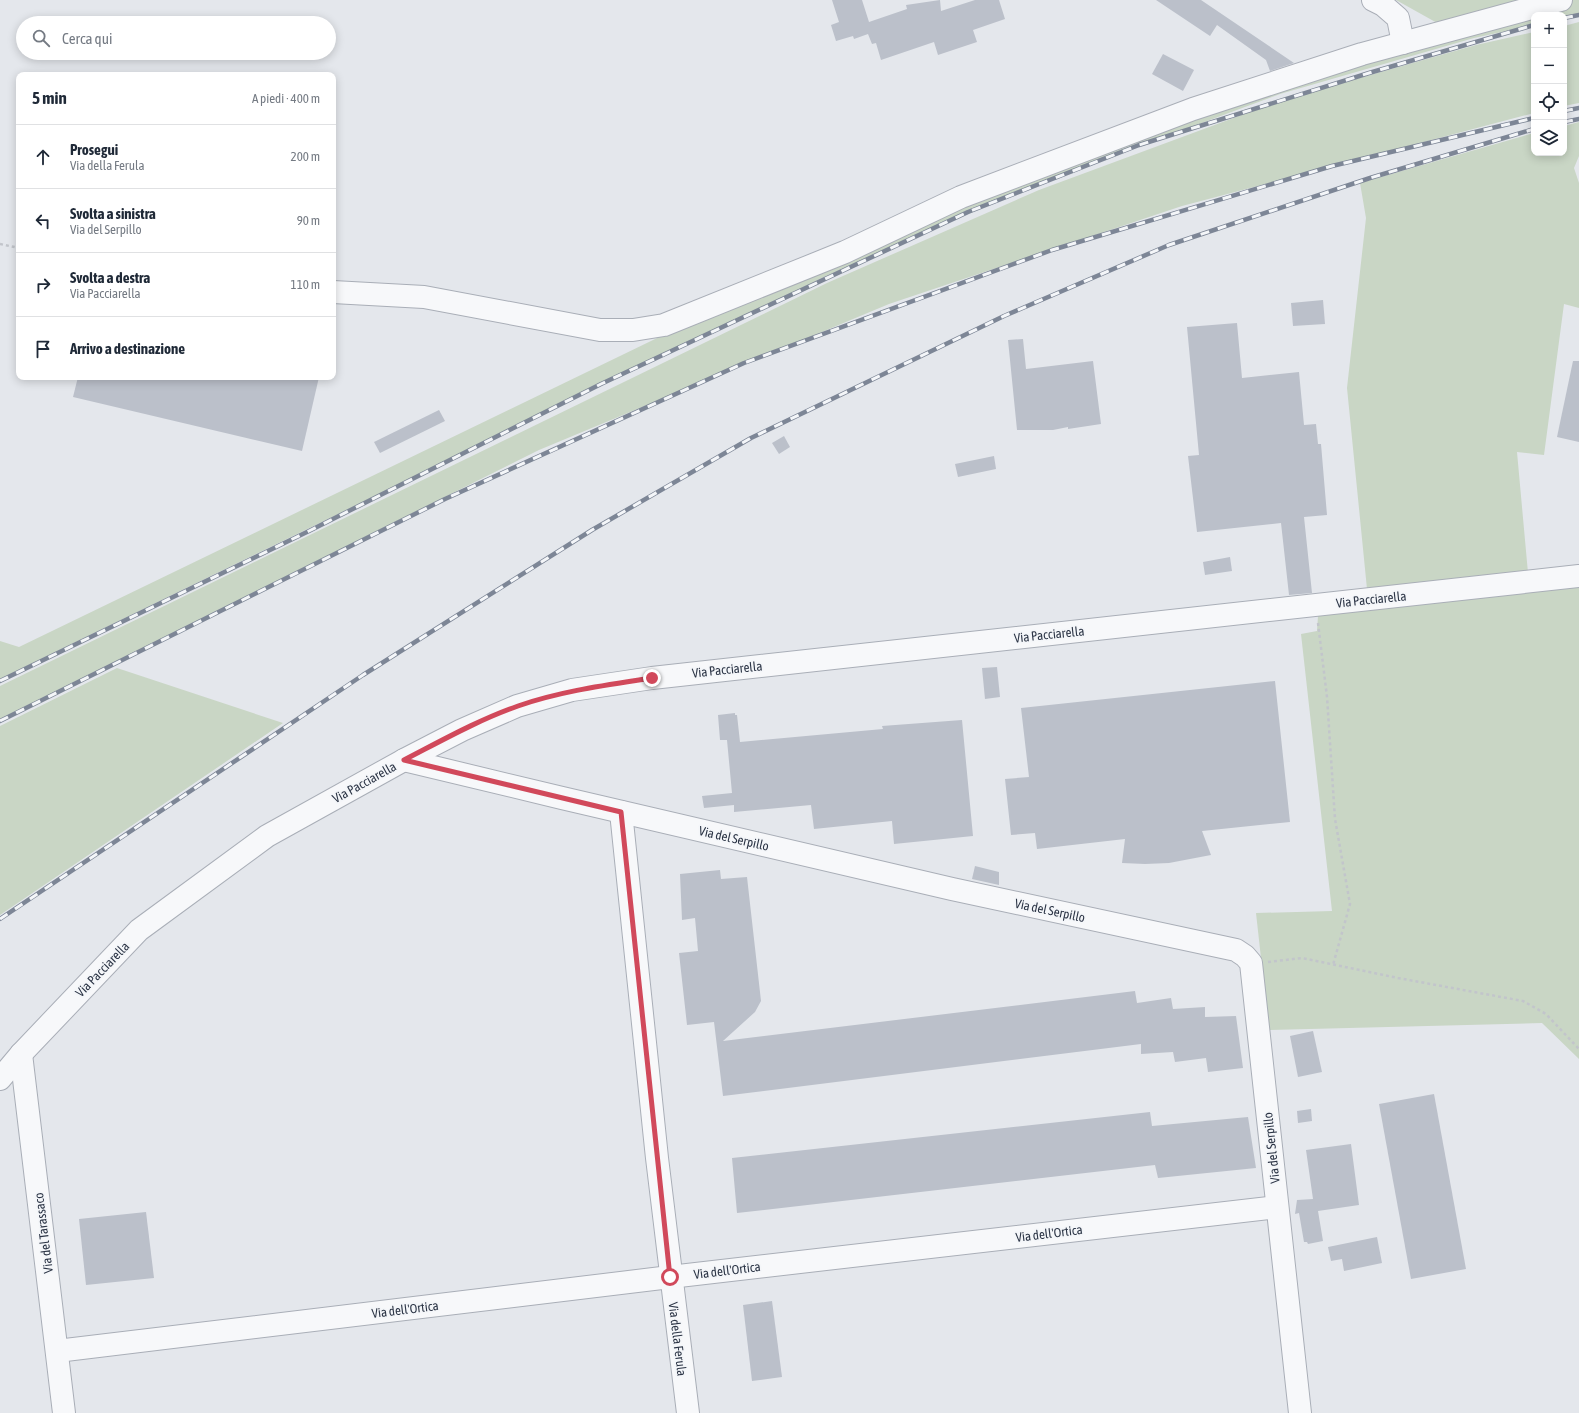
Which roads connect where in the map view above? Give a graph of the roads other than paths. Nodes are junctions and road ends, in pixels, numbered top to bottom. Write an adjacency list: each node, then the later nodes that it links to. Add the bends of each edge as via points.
1 (1374, 0): 3 (street, via 1398,18)
2 (1561, 0): 3 (street)
3 (1403, 42): 4 (street, via 1179,114 961,198 845,252 664,325 633,330 600,330 424,297)
4 (336, 292)
5 (1579, 576): 6 (street, Via Pacciarella, via 652,678 572,690 517,706 462,730)
6 (404, 760): 7 (street, Via del Serpillo); 8 (street, Via Pacciarella, via 267,836 139,930)
7 (621, 812): 10 (street, Via del Serpillo, via 952,889 1236,950 1251,963); 11 (street, Via della Ferula)
8 (21, 1054): 9 (street, Via Pacciarella); 12 (street, Via del Tarassaco)
9 (0, 1079)
10 (1278, 1207): 11 (street, Via dell'Ortica); 15 (street, Via del Serpillo)
11 (670, 1277): 12 (street, Via dell'Ortica); 14 (street, Via della Ferula)
12 (57, 1351): 13 (street, Via del Tarassaco)
13 (64, 1413)
14 (688, 1413)
15 (1300, 1413)

